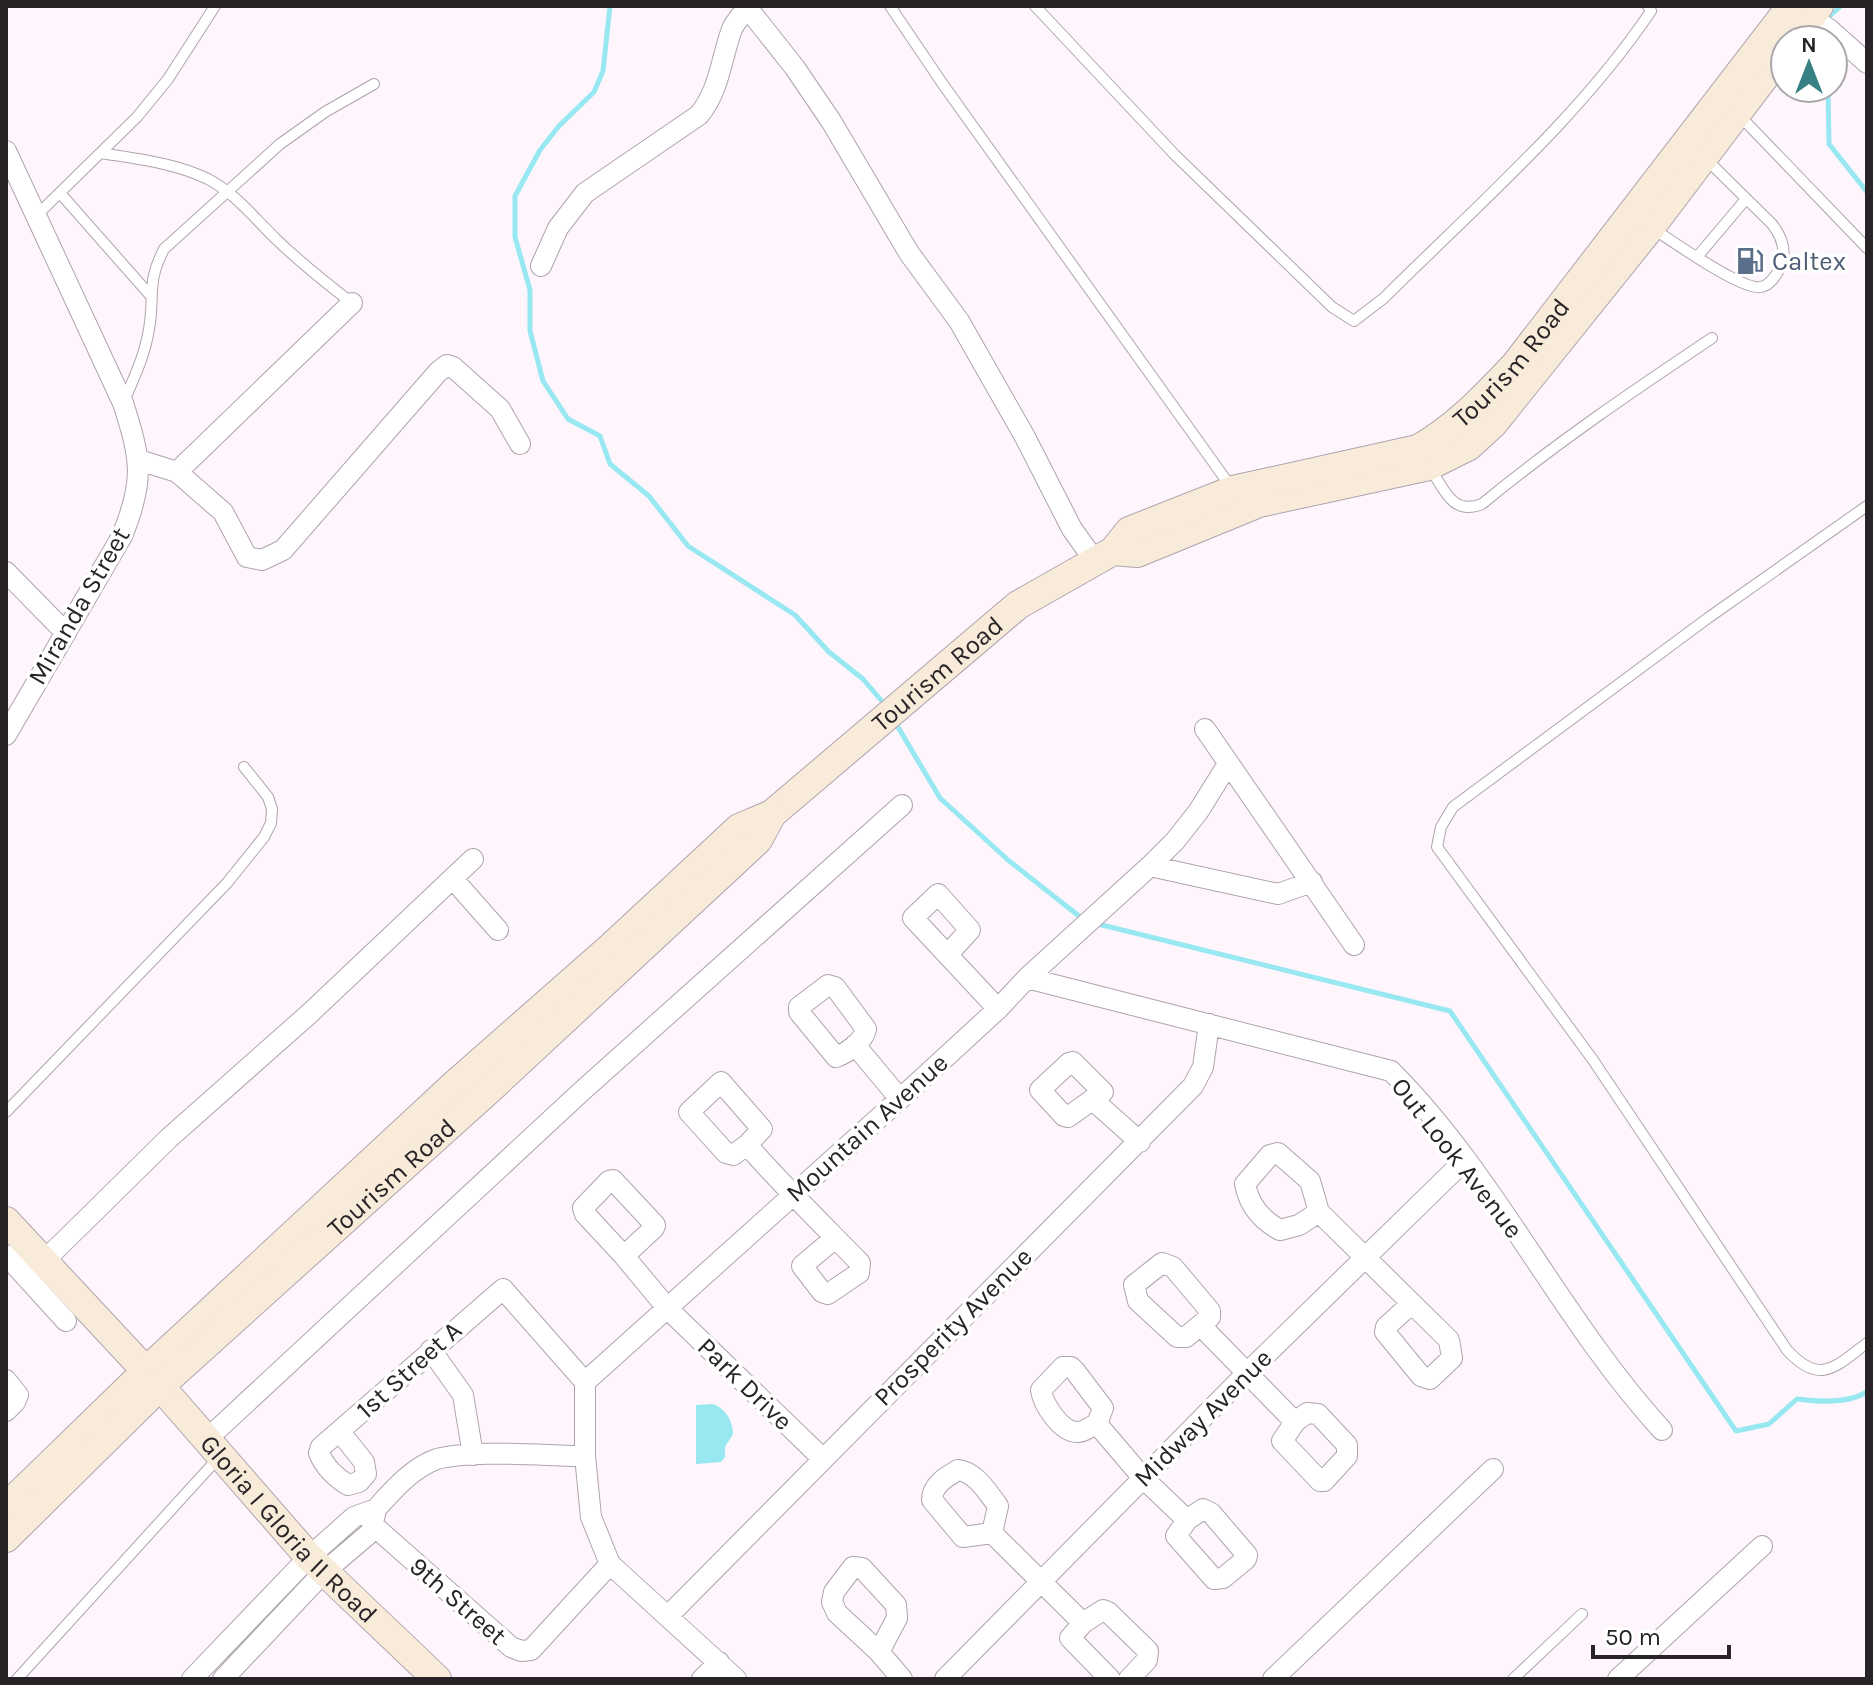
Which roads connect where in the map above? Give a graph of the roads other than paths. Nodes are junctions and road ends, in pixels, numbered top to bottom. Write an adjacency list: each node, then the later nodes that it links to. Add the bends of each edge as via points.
1 (215, 6): 11 (lane, via 168,79)
2 (890, 6): 30 (lane)
3 (1035, 6): 4 (lane, via 1175,155 1332,307 1354,321 1384,298 1563,120 1629,43 1651,11)
4 (1648, 6)
5 (746, 7): 21 (street, via 733,26 707,105 585,193 558,228); 32 (street, via 822,107 909,253 959,321 1072,529)
6 (1810, 14): 7 (street); 10 (main road, Tourism Road)
7 (1867, 63)
8 (1769, 66): 10 (main road, Tourism Road)
9 (374, 84): 14 (lane, via 280,144)
10 (1729, 106): 12 (main road, Tourism Road); 19 (lane); 30 (main road, Tourism Road, via 1515,365 1444,434 1418,449)
11 (101, 153): 14 (lane, via 186,170); 15 (lane)
12 (1704, 156): 16 (lane); 18 (main road, Tourism Road)
13 (7, 158): 17 (street, Miranda Street)
14 (228, 192): 22 (lane, via 164,249); 23 (lane)
15 (60, 193): 17 (lane); 22 (lane)
16 (1746, 199): 20 (lane); 20 (lane, via 1772,224 1784,245 1783,263 1770,283 1740,283)
17 (36, 216): 25 (street, Miranda Street)
18 (1651, 227): 20 (lane); 28 (main road, Tourism Road, via 1493,424 1469,446)
19 (1867, 248)
20 (1697, 257)
21 (541, 266)
22 (149, 294): 25 (lane, via 150,327)
23 (352, 303): 29 (street)
24 (1712, 338): 28 (lane, via 1563,439 1482,504 1461,508)
25 (123, 403): 27 (street, Miranda Street)
26 (520, 444): 29 (street, via 500,409 447,365 283,550 262,560 247,557 223,512)
27 (139, 460): 29 (street); 34 (street, Miranda Street, via 136,494 122,536)
28 (1429, 466): 30 (main road, Tourism Road)
29 (177, 472)
30 (1239, 499): 32 (main road, Tourism Road, via 1137,553)
31 (1867, 506): 69 (lane, via 1453,807 1437,847 1593,1060 1787,1350 1802,1366 1819,1371 1834,1368)
32 (1104, 556): 72 (main road, Tourism Road, via 1018,605 772,814 739,828 443,1096)
33 (6, 572): 34 (street)
34 (66, 633): 36 (street, Miranda Street)
35 (1205, 729): 37 (street)
36 (6, 735)
37 (1228, 764): 41 (street, Mountain Avenue, via 1198,812); 43 (street)
38 (244, 767): 53 (lane, via 272,809 264,837 227,883)
39 (902, 805): 80 (street, via 582,1091)
40 (473, 859): 42 (street)
41 (1150, 866): 43 (street, via 1278,894); 47 (street, Mountain Avenue)
42 (453, 879): 44 (street); 64 (street, via 169,1138)
43 (1312, 882): 45 (street)
44 (498, 930)
45 (1354, 945)
46 (948, 954): 46 (street, via 913,918 936,895 970,930); 48 (street)
47 (1027, 978): 48 (street, Mountain Avenue); 49 (street, Out Look Avenue)
48 (998, 1009): 51 (street, Mountain Avenue)
49 (1209, 1024): 54 (street, Prosperity Avenue, via 1203,1067 1193,1086); 56 (street, Out Look Avenue, via 1391,1071)
50 (855, 1045): 51 (street)
51 (900, 1099): 57 (street, Mountain Avenue)
52 (1094, 1101): 54 (street)
53 (6, 1112)
54 (1140, 1142): 83 (street, Prosperity Avenue)
55 (747, 1145): 57 (street)
56 (1465, 1160): 63 (street, Midway Avenue); 78 (street, Out Look Avenue, via 1600,1353)
57 (791, 1195): 60 (street); 66 (street, Mountain Avenue)
58 (1319, 1212): 58 (street, via 1310,1181 1278,1153 1270,1155 1245,1184 1247,1197 1265,1223 1280,1230); 63 (street)
59 (6, 1221): 64 (main road, Gloria I Gloria II Road)
60 (835, 1238): 60 (street, via 860,1263 859,1273 828,1294 803,1263)
61 (6, 1255): 67 (street)
62 (624, 1256): 62 (street, Park Drive, via 583,1208 613,1180 654,1221 654,1228); 66 (street, Park Drive)
63 (1365, 1256): 65 (street); 71 (street, Midway Avenue)
64 (45, 1260): 72 (main road, Gloria I Gloria II Road)
65 (1411, 1304): 65 (street, via 1449,1340 1452,1358 1430,1379 1421,1376 1387,1336 1386,1327)
66 (668, 1309): 74 (street, Mountain Avenue); 83 (street, Park Drive)
67 (66, 1321)
68 (1201, 1326): 71 (street)
69 (1867, 1343)
70 (431, 1350): 74 (street, 1st Street A, via 503,1289); 79 (street, 1st Street A); 81 (street, via 463,1395)
71 (1246, 1374): 76 (street); 85 (street, Midway Avenue)
72 (153, 1379): 80 (main road, Gloria I Gloria II Road); 86 (main road, Tourism Road); 91 (main road, Tourism Road)
73 (6, 1380): 75 (street, via 16,1390)
74 (585, 1382): 82 (street)
75 (11, 1406)
76 (1295, 1422)
77 (1097, 1424): 85 (street)
78 (1662, 1430)
79 (340, 1432): 79 (street, 1st Street A, via 319,1453 348,1485 366,1474 364,1462)
80 (213, 1448): 94 (main road, Gloria I Gloria II Road); 102 (lane)
81 (473, 1455): 82 (street); 87 (street, via 438,1459 416,1470)
82 (585, 1456): 95 (street, via 591,1517)
83 (822, 1458): 98 (street, Prosperity Avenue)
84 (1493, 1469): 112 (street)
85 (1143, 1478): 88 (street); 96 (street, Midway Avenue)
86 (6, 1507)
87 (375, 1518): 89 (street, via 358,1514); 93 (street); 95 (street, 9th Street, via 521,1651 531,1650)
88 (1187, 1520)
89 (336, 1532): 93 (street); 94 (street)
90 (992, 1533): 96 (street)
91 (6, 1538)
92 (1762, 1546): 114 (street)
93 (353, 1547): 94 (street)
94 (316, 1564): 103 (street); 104 (street); 105 (main road, Gloria I Gloria II Road)
95 (610, 1564): 98 (street)
96 (1042, 1584): 99 (street); 109 (street, Midway Avenue)
97 (1582, 1614): 113 (lane)
98 (668, 1616): 101 (street)
99 (1083, 1623): 110 (street, via 1071,1640); 111 (street, via 1097,1612 1108,1612 1148,1651 1147,1660)
100 (879, 1652): 100 (street, via 832,1602 853,1567 862,1568 894,1601 897,1618); 108 (street)
101 (719, 1662): 106 (street); 107 (street)
102 (17, 1679)
103 (192, 1679)
104 (223, 1679)
105 (437, 1679)
106 (702, 1679)
107 (736, 1679)
108 (902, 1679)
109 (945, 1679)
110 (1110, 1679)
111 (1129, 1679)
112 (1273, 1679)
113 (1513, 1679)
114 (1618, 1679)

